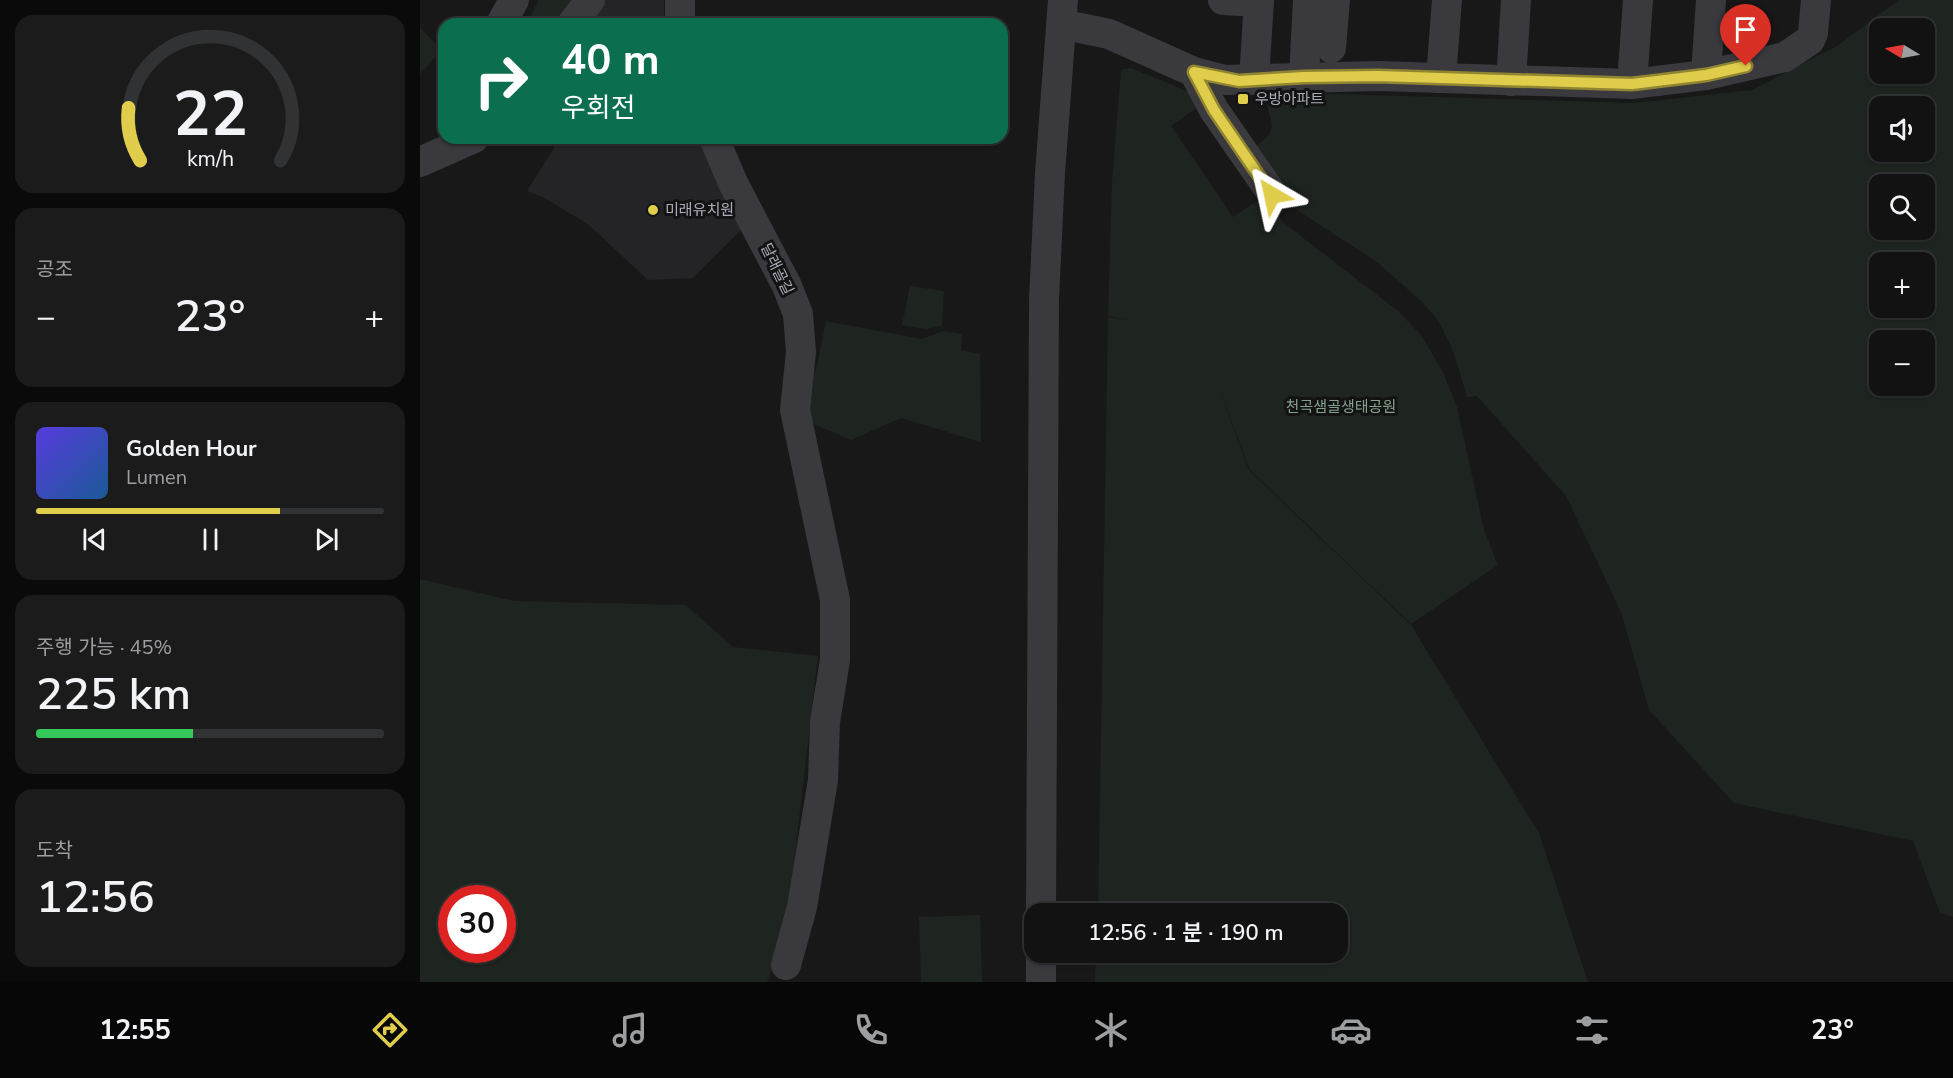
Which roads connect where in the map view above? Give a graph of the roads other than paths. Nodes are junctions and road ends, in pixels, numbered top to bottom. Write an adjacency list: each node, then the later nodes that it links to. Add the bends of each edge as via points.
1 (514, 0): 14 (street)
2 (590, 0): 15 (street)
3 (680, 0): 16 (street)
4 (1223, 0): 12 (street)
5 (1308, 0): 20 (street)
6 (1335, 0): 17 (street)
7 (1447, 0): 21 (street)
8 (1516, 0): 23 (street)
9 (1638, 0): 24 (street)
10 (1711, 0): 19 (street)
11 (1816, 0): 19 (street, via 1813,33 1805,45 1785,57)
12 (1259, 1): 22 (street)
13 (1062, 12): 18 (street); 29 (street, via 1044,300)
14 (504, 18)
15 (576, 18)
16 (680, 18)
17 (1331, 48)
18 (1194, 72): 22 (street, via 1225,80); 28 (street, via 1214,110)
19 (1706, 75): 24 (street)
20 (1304, 77): 21 (street); 22 (street)
21 (1440, 78): 23 (street)
22 (1254, 80)
23 (1512, 81): 24 (street)
24 (1632, 84)
25 (460, 144): 27 (street)
26 (717, 144): 31 (street, 달래골길, via 798,314 801,352 795,410 832,574 835,660 825,722 823,780 802,906)
27 (420, 162)
28 (1272, 195)
29 (1041, 903)
30 (1041, 963): 32 (street)
31 (786, 964)
32 (1041, 982)

